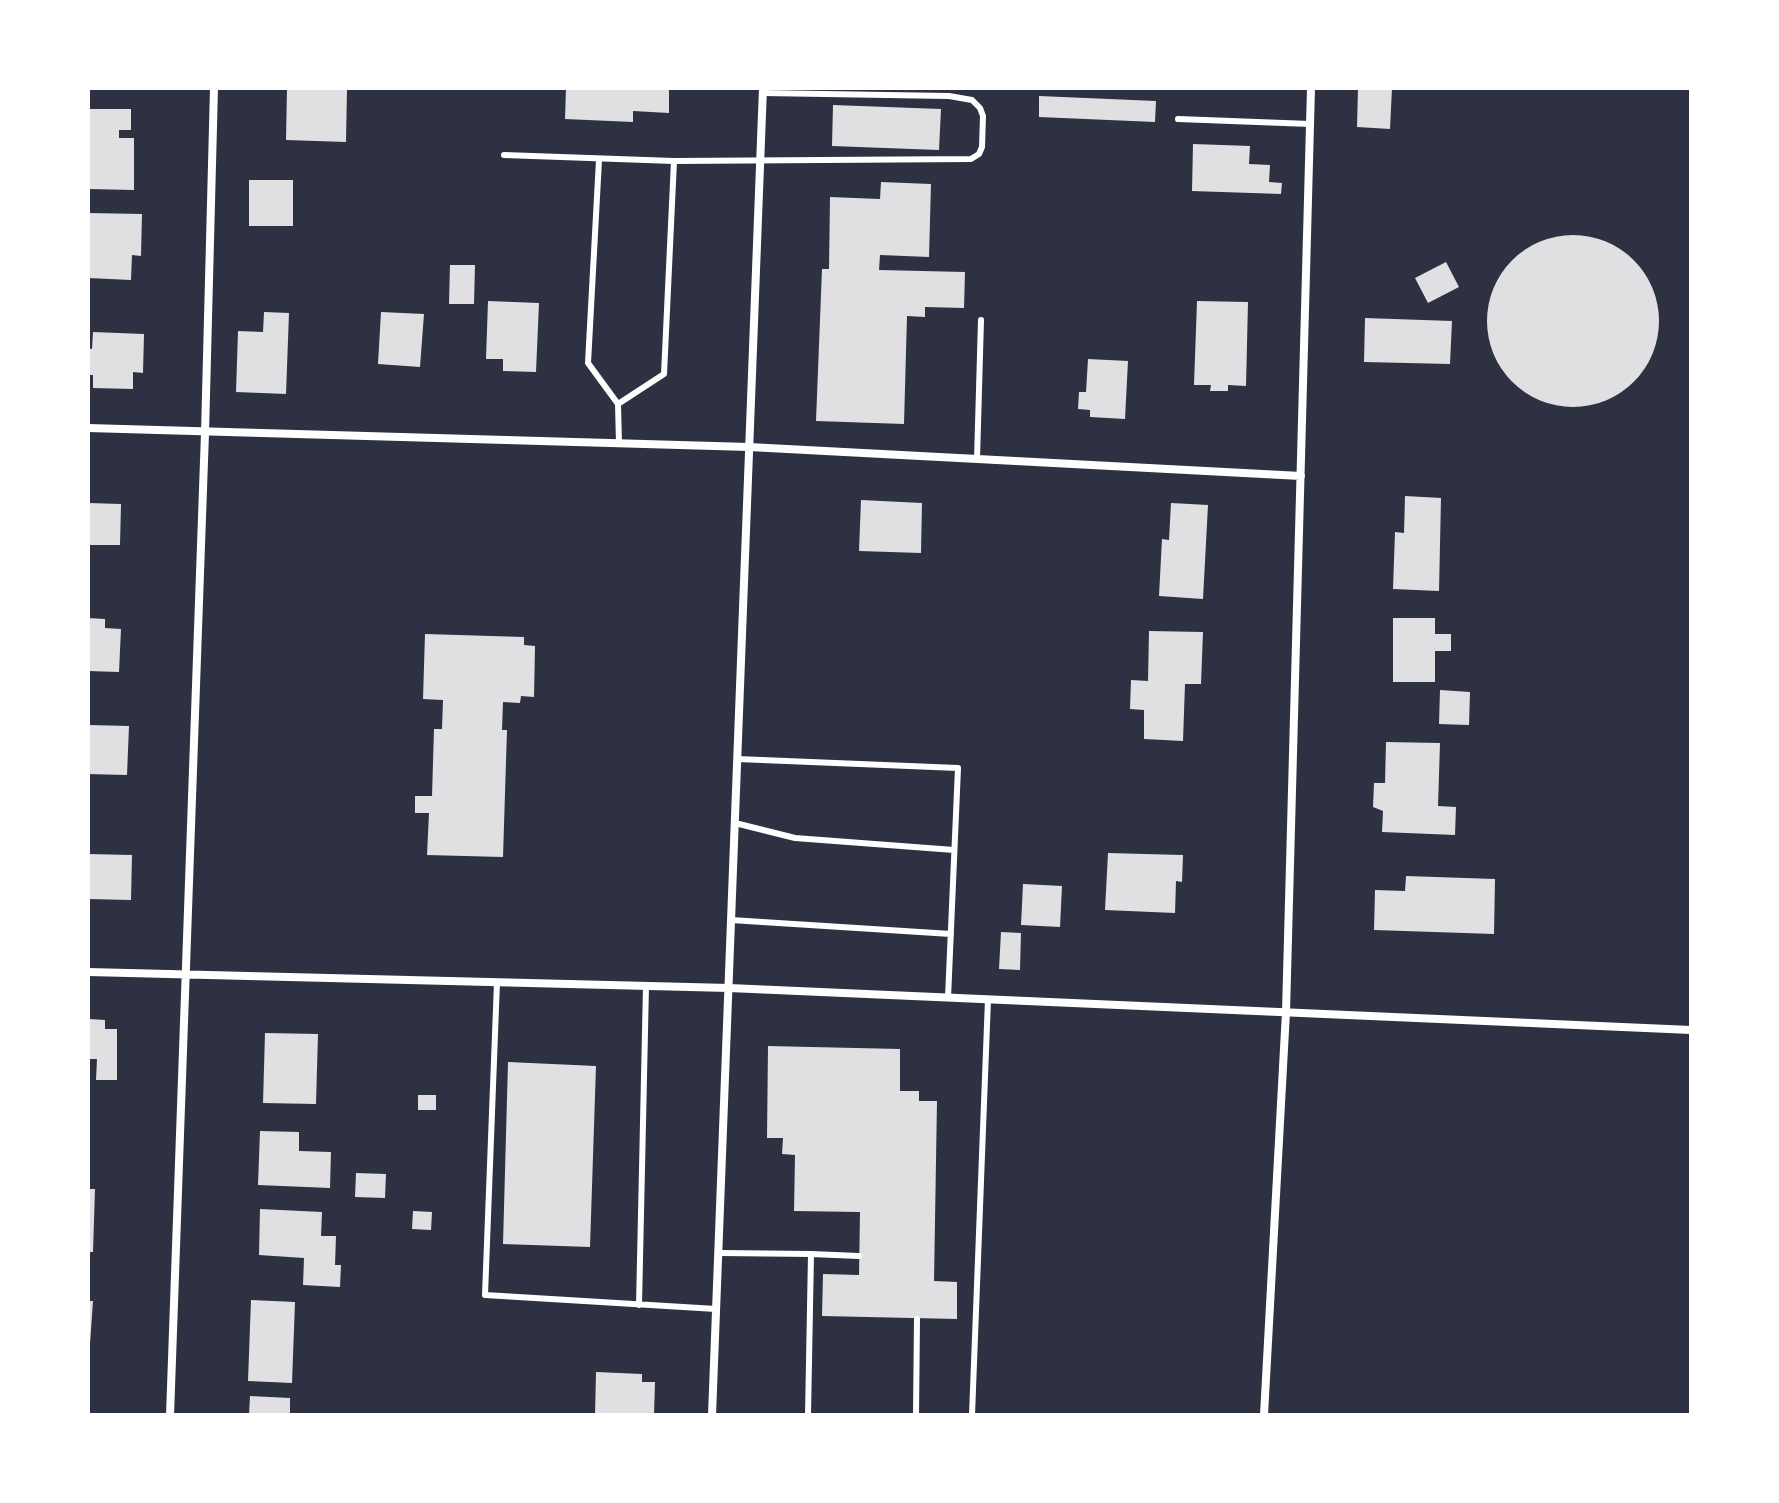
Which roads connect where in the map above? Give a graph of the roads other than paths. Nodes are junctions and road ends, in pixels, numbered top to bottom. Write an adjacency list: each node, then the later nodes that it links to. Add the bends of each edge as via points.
1 (214, 88): 13 (street)
2 (1311, 88): 5 (street)
3 (763, 90): 9 (street); 9 (lane, via 972,100 983,116 982,147 971,159)
4 (1178, 119): 5 (lane)
5 (1310, 124): 17 (street)
6 (504, 155): 7 (lane)
7 (599, 160): 8 (lane); 11 (lane, via 588,363)
8 (674, 161): 9 (lane); 11 (lane, via 664,374)
9 (760, 161): 15 (street)
10 (981, 320): 16 (lane)
11 (618, 404): 14 (lane)
12 (88, 428): 13 (street)
13 (205, 433): 14 (street); 24 (street)
14 (619, 444): 15 (street)
15 (749, 447): 16 (street); 18 (street)
16 (977, 459): 17 (street)
17 (1301, 476): 30 (street)
18 (737, 759): 19 (street); 20 (lane, via 958,768)
19 (735, 823): 20 (lane, via 795,838); 21 (street)
20 (954, 850): 22 (lane)
21 (731, 920): 22 (lane); 27 (street)
22 (951, 934): 28 (lane)
23 (88, 972): 24 (street)
24 (186, 975): 25 (street); 38 (street)
25 (497, 982): 26 (street); 35 (lane, via 485,1295)
26 (646, 986): 27 (street); 35 (lane)
27 (729, 988): 28 (street); 32 (street)
28 (948, 998): 29 (street)
29 (988, 999): 30 (street); 42 (lane)
30 (1286, 1012): 31 (street); 43 (street)
31 (1691, 1030)
32 (720, 1253): 33 (lane); 36 (street)
33 (811, 1254): 34 (lane); 40 (lane)
34 (859, 1256)
35 (639, 1305): 36 (lane)
36 (716, 1309): 39 (street)
37 (917, 1319): 41 (lane)
38 (170, 1415)
39 (712, 1415)
40 (808, 1415)
41 (916, 1415)
42 (972, 1415)
43 (1264, 1415)

